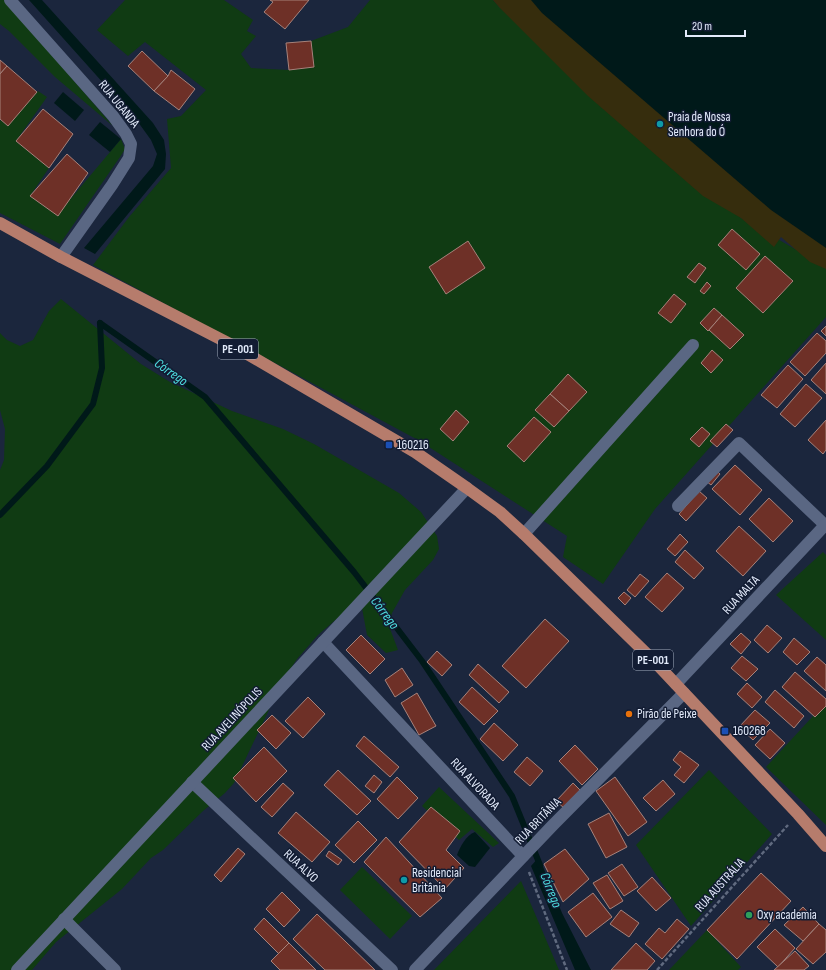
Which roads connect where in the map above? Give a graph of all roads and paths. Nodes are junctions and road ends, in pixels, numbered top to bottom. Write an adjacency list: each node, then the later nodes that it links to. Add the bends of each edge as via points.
1 (10, 0): 3 (street, RUA UGANDA, via 113,116 131,144 129,158)
2 (0, 223): 3 (main road, PE-001)
3 (61, 257): 5 (main road, PE-001, via 232,345 415,452)
4 (693, 345): 8 (street)
5 (467, 488): 8 (main road, PE-001, via 500,512); 9 (street, RUA AVELINÓPOLIS)
6 (678, 506): 7 (street, via 739,442)
7 (826, 525): 10 (street, RUA MALTA)
8 (524, 534): 10 (main road, PE-001)
9 (323, 642): 11 (street, RUA AVELINÓPOLIS); 14 (street, RUA ALVORADA)
10 (680, 689): 12 (main road, PE-001); 14 (street, RUA BRITÂNIA)
11 (192, 782): 15 (street, RUA AVELINÓPOLIS); 18 (street, RUA ALVO)
12 (798, 814): 13 (main road, PE-001); 21 (path, RUA AUSTRÁLIA)
13 (826, 846)
14 (525, 855): 19 (street, RUA BRITÂNIA); 20 (path)
15 (64, 919): 16 (street, RUA AVELINÓPOLIS); 17 (street)
16 (17, 970)
17 (115, 970)
18 (392, 970)
19 (415, 970)
20 (567, 970)
21 (657, 970)

